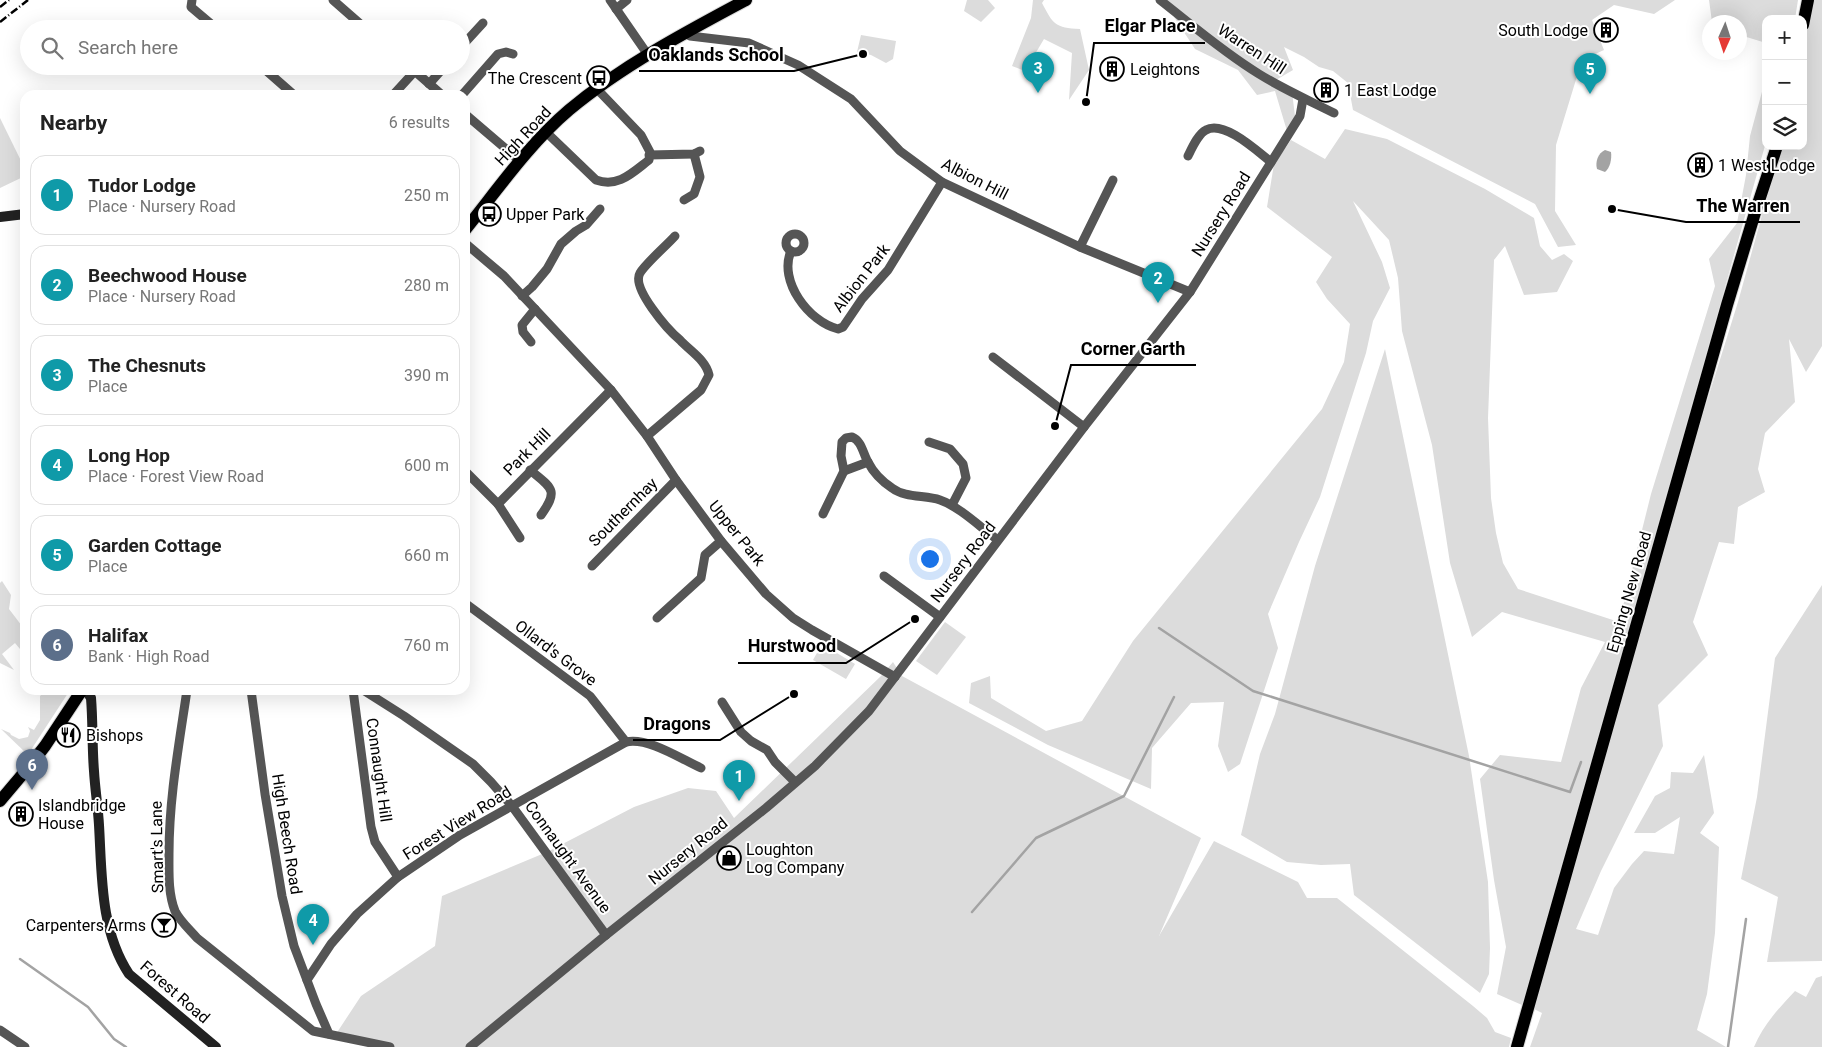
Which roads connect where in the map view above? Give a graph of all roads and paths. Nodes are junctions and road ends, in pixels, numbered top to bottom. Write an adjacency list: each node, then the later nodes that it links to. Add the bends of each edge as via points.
1 (192, 0): 10 (street, via 191,7)
2 (333, 0): 11 (street)
3 (610, 0): 8 (street)
4 (627, 0): 8 (street)
5 (746, 0): 13 (main road, High Road)
6 (1160, 0): 27 (street, Warren Hill, via 1211,42)
7 (1808, 0): 9 (main road)
8 (616, 8): 16 (street)
9 (1805, 15)
10 (206, 20)
11 (356, 20)
12 (482, 24): 14 (street)
13 (685, 33): 16 (main road, High Road); 37 (street, Albion Hill, via 749,43 798,65 851,99 900,151)
14 (470, 38)
15 (513, 54): 25 (street, via 498,54)
16 (648, 54): 26 (main road, High Road)
17 (271, 75): 22 (street)
18 (408, 75): 23 (street)
19 (419, 75): 21 (street)
20 (436, 75): 21 (street)
21 (429, 84): 24 (street)
22 (288, 90)
23 (397, 90)
24 (436, 90)
25 (466, 90)
26 (597, 90): 30 (main road, High Road); 32 (street, via 641,135)
27 (1303, 99): 28 (street, Warren Hill); 35 (street, Nursery Road, via 1300,116)
28 (1334, 113)
29 (470, 118): 34 (street)
30 (546, 132): 32 (street, via 596,180 606,184 627,177 648,160); 34 (main road, High Road)
31 (1776, 150): 95 (main road, Epping New Road, via 1722,324)
32 (649, 155): 38 (street, via 697,153 700,177 694,194)
33 (1188, 156): 35 (street, via 1201,134 1213,128 1226,130)
34 (520, 160): 42 (main road, High Road)
35 (1271, 162): 47 (street, Nursery Road)
36 (1113, 180): 45 (street)
37 (942, 182): 45 (street, Albion Hill); 46 (street, Albion Park, via 888,270 843,327 829,327 814,316 791,286 788,274)
38 (684, 200)
39 (600, 209): 48 (street, via 586,226 561,244 547,270)
40 (20, 215): 41 (street)
41 (0, 217)
42 (470, 224)
43 (675, 236): 54 (street, via 640,274 638,282 661,320 705,364 709,375 701,390)
44 (470, 246): 48 (street, Upper Park)
45 (1080, 247): 47 (street, Albion Hill)
46 (791, 251)
47 (1190, 292): 53 (street, Nursery Road)
48 (522, 296): 49 (street, Upper Park)
49 (535, 309): 50 (street, via 522,326 522,332); 52 (street, Upper Park)
50 (530, 342)
51 (993, 357): 53 (street)
52 (610, 390): 54 (street, Upper Park); 57 (street, Park Hill)
53 (1084, 427): 66 (street, Nursery Road)
54 (647, 436): 60 (street, Upper Park)
55 (929, 442): 62 (street, via 950,449 963,464 966,478)
56 (868, 462): 58 (street); 58 (street, via 860,443 849,437 841,446); 62 (street, via 893,490)
57 (530, 470): 61 (street, Park Hill); 64 (street, via 550,488 553,495)
58 (844, 471): 63 (street)
59 (470, 476): 61 (street)
60 (676, 480): 67 (street, Upper Park); 68 (street, Southernhay)
61 (498, 504): 65 (street)
62 (952, 505): 66 (street)
63 (823, 514)
64 (540, 515)
65 (520, 538)
66 (998, 540): 71 (street, Nursery Road)
67 (722, 541): 72 (street, via 705,555 701,578); 73 (street, Upper Park, via 766,594 793,618)
68 (598, 564)
69 (884, 576): 71 (street)
70 (470, 607): 81 (street, Ollard's Grove, via 590,696)
71 (940, 617): 73 (street, Nursery Road)
72 (657, 618)
73 (895, 677): 83 (street, Nursery Road, via 869,711)
74 (79, 695): 84 (main road, via 27,770)
75 (90, 695): 92 (street, Forest Road, via 103,895 112,938 129,974)
76 (186, 695): 90 (street, Smart's Lane, via 170,806 170,892 176,911 197,938 313,1031)
77 (252, 695): 88 (street, High Beech Road, via 282,896 294,946)
78 (354, 695): 86 (street, Connaught Hill, via 371,827 375,842)
79 (371, 695): 85 (street, Connaught Avenue, via 473,764)
80 (722, 702): 83 (street, via 741,732 768,750)
81 (626, 742): 82 (street, via 635,740 660,748); 85 (street, Forest View Road)
82 (701, 768)
83 (795, 782): 87 (street, Nursery Road)
84 (0, 800)
85 (512, 806): 86 (street, Forest View Road, via 460,834); 87 (street, Connaught Avenue)
86 (398, 877): 88 (street, Forest View Road, via 357,914 331,944)
87 (606, 935): 94 (street, Nursery Road)
88 (307, 980): 90 (street, High Beech Road)
89 (0, 1030): 91 (street)
90 (330, 1034): 93 (street)
91 (25, 1047)
92 (216, 1047)
93 (390, 1047)
94 (470, 1047)
95 (1517, 1047)

